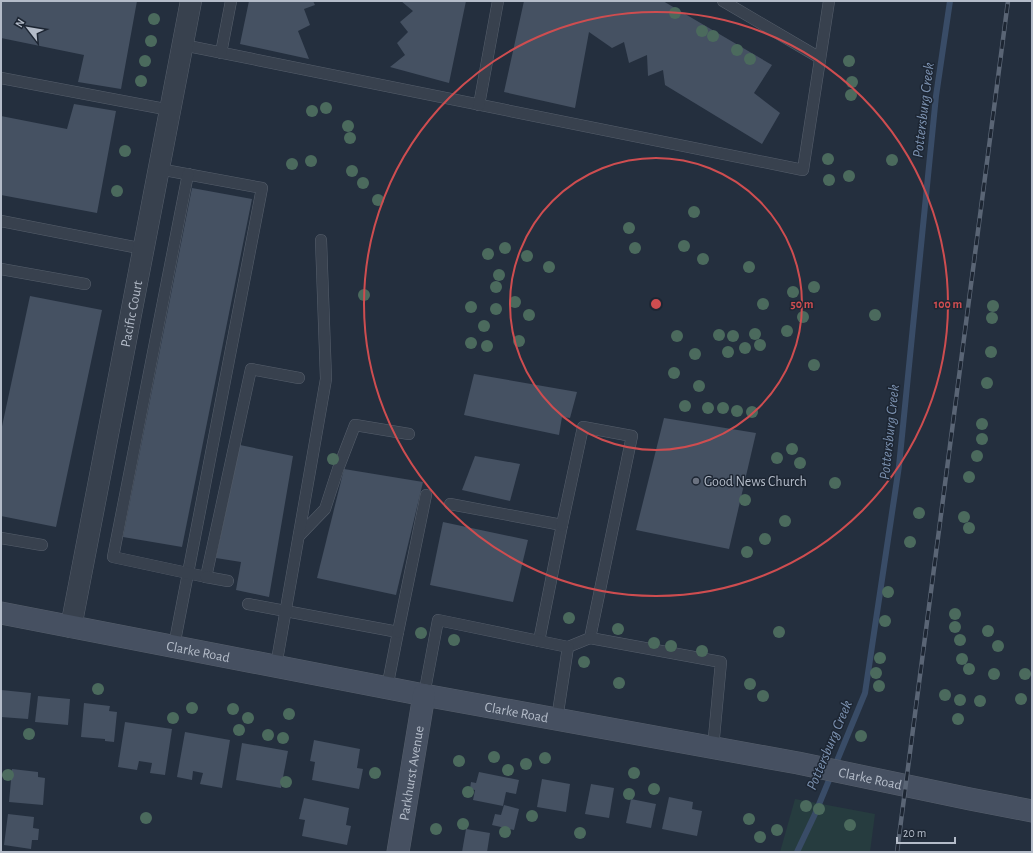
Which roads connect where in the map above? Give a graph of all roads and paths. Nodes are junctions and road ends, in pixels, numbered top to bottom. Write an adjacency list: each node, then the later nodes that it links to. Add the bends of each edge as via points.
1 (191, 1): 6 (street, Pacific Court)
2 (231, 1): 7 (lane)
3 (498, 1): 10 (lane)
4 (723, 1): 8 (lane)
5 (829, 1): 8 (lane)
6 (182, 46): 7 (lane); 11 (street, Pacific Court)
7 (221, 53): 10 (lane)
8 (820, 58): 10 (lane, via 802,170)
9 (1, 78): 11 (lane)
10 (479, 105)
11 (170, 110): 12 (street, Pacific Court)
12 (159, 169): 13 (lane); 16 (street, Pacific Court)
13 (188, 174): 27 (lane, via 113,557); 27 (lane, via 262,188)
14 (1, 221): 16 (lane)
15 (320, 240): 24 (lane, via 326,379)
16 (144, 249): 33 (street, Pacific Court)
17 (1, 269): 18 (lane)
18 (85, 284)
19 (299, 378): 28 (lane, via 251,369)
20 (409, 434): 24 (lane, via 355,425 325,509)
21 (426, 495): 34 (lane)
22 (450, 504): 23 (lane)
23 (562, 525): 35 (lane, via 583,426 632,436); 36 (lane)
24 (299, 536): 31 (lane)
25 (1, 538): 26 (lane)
26 (42, 545)
27 (188, 574): 28 (lane); 37 (lane)
28 (206, 577): 29 (lane)
29 (228, 581)
30 (248, 604): 31 (lane)
31 (286, 610): 34 (lane); 39 (lane)
32 (1, 613): 33 (main road, Clarke Road)
33 (71, 627): 37 (main road, Clarke Road)
34 (398, 632): 40 (lane)
35 (590, 638): 38 (lane); 43 (lane, via 721,662)
36 (539, 641): 38 (lane); 41 (lane, via 438,620)
37 (174, 646): 39 (main road, Clarke Road)
38 (568, 647): 42 (lane)
39 (276, 666): 40 (main road, Clarke Road)
40 (387, 688): 41 (main road, Clarke Road)
41 (424, 695): 42 (main road, Clarke Road); 45 (main road, Parkhurst Avenue)
42 (557, 719): 43 (main road, Clarke Road)
43 (713, 748): 44 (main road, Clarke Road)
44 (1032, 810)
45 (398, 852)

